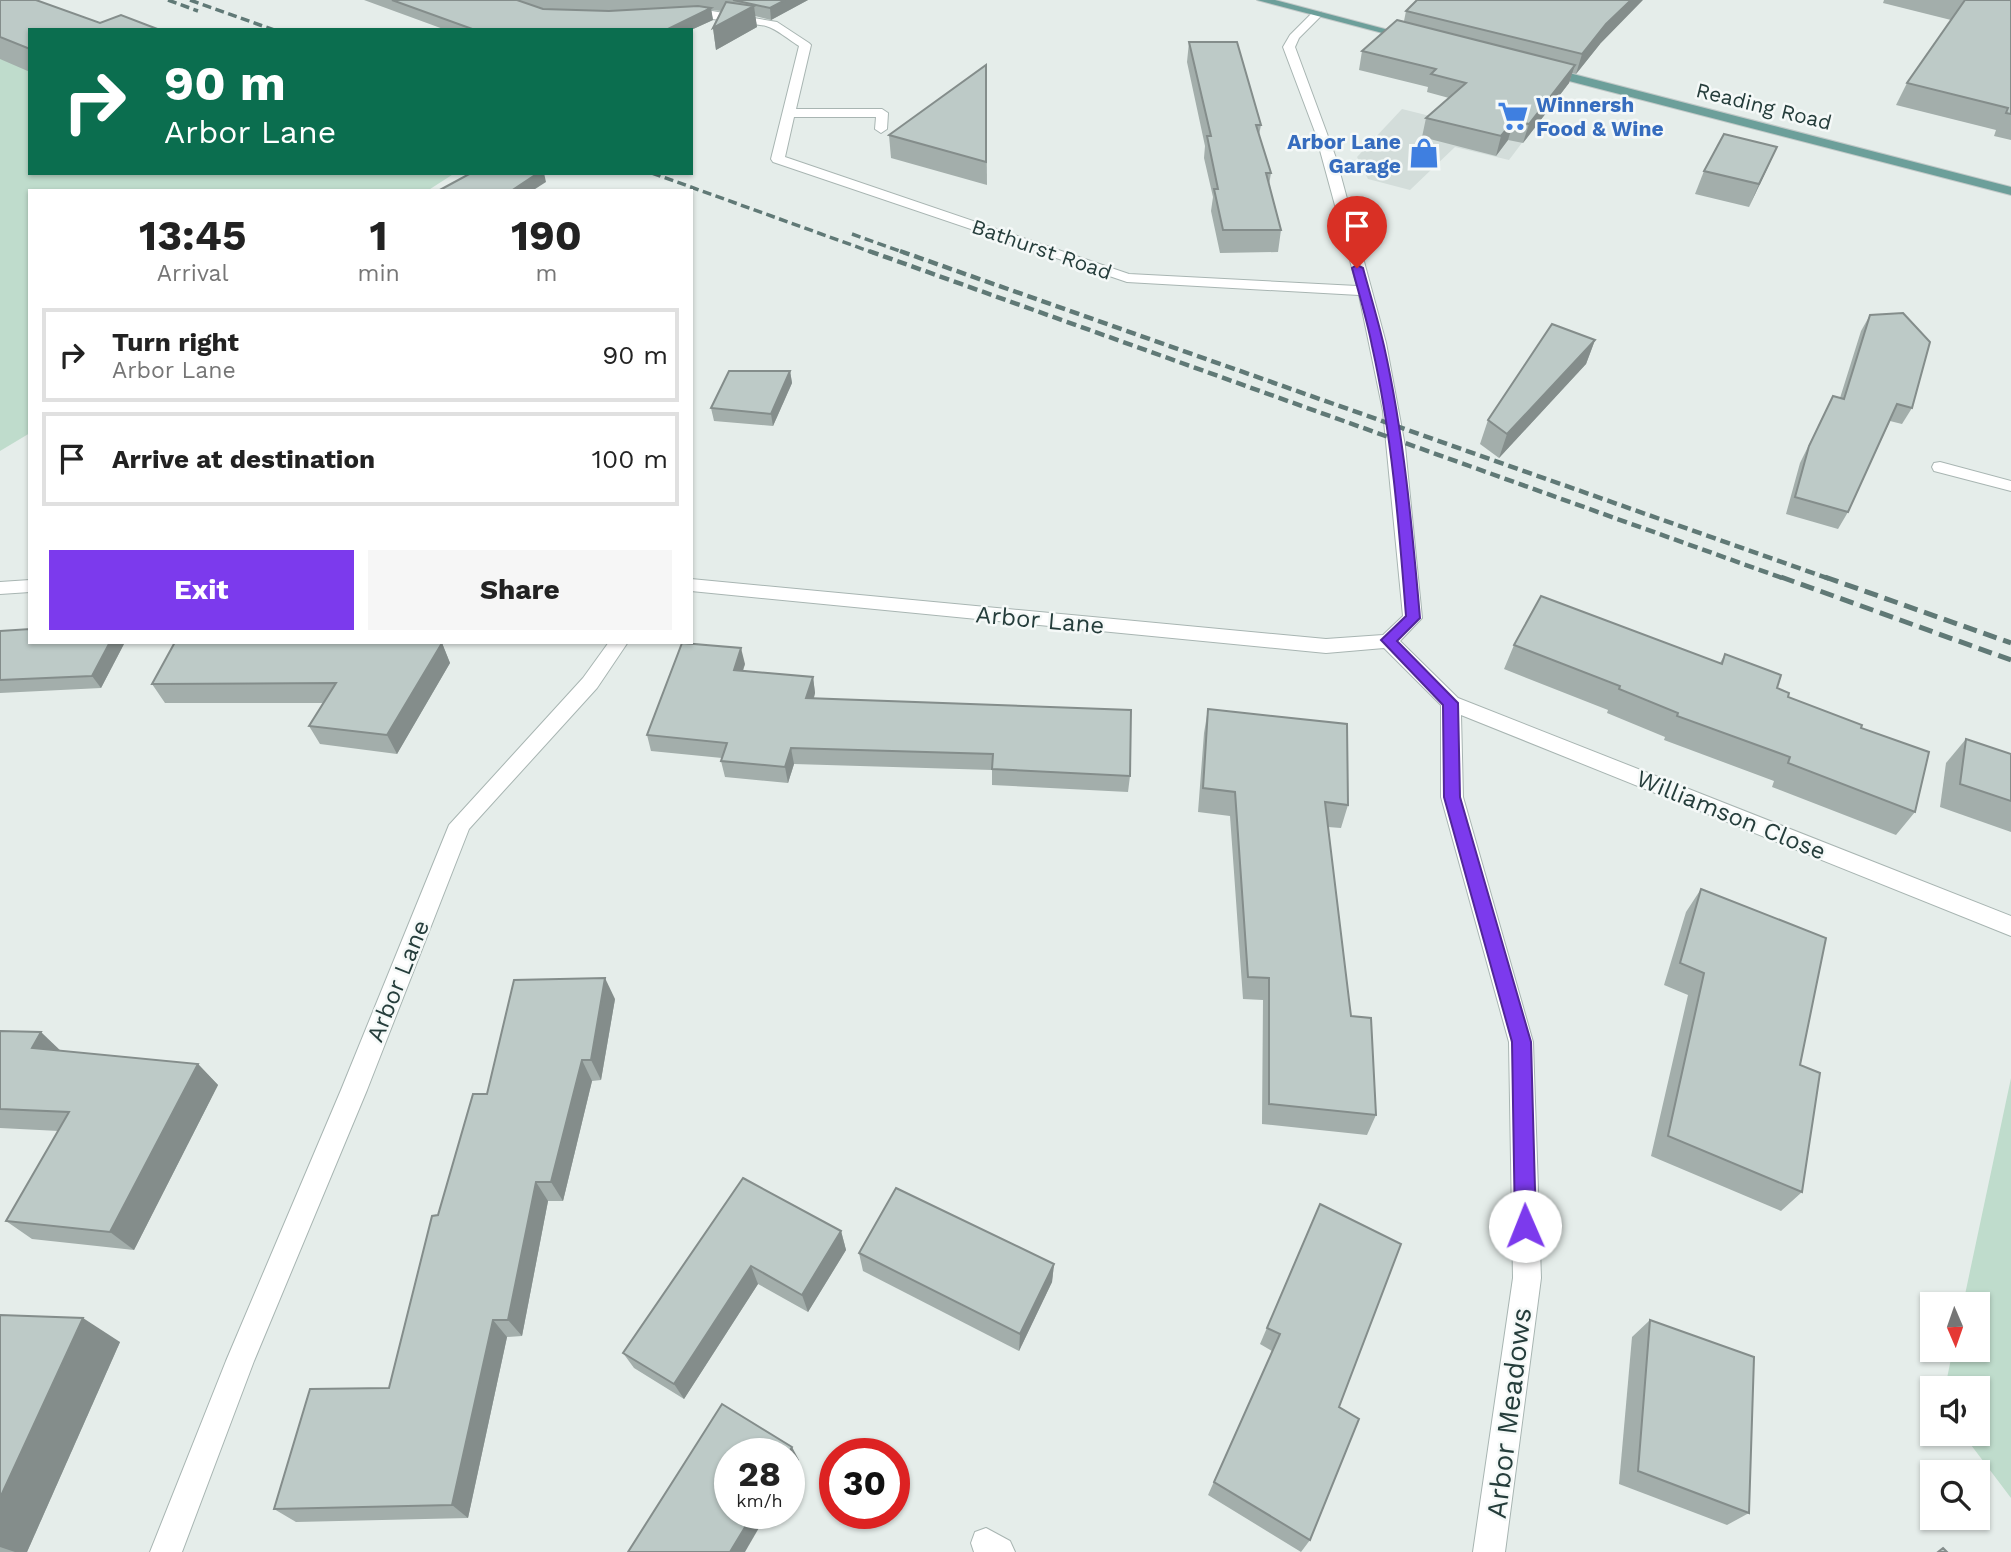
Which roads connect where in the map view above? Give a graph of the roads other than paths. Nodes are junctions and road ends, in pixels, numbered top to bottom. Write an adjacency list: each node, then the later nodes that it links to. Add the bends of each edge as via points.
1 (1262, 0): 3 (main road)
2 (674, 13): 8 (street, Bathurst Road, via 700,12 773,24 805,45)
3 (1317, 13): 4 (main road); 11 (street, via 1289,47 1320,130)
4 (1426, 41)
5 (1524, 66): 10 (main road, Reading Road)
6 (883, 98): 7 (street)
7 (882, 113): 8 (street); 9 (street)
8 (791, 114): 11 (street, Bathurst Road, via 778,159 1128,278)
9 (881, 129)
10 (2011, 191)
11 (1363, 291): 17 (street, via 1390,406 1413,618)
12 (1940, 467): 13 (street)
13 (2011, 486)
14 (693, 585): 17 (street, Arbor Lane, via 1326,646)
15 (28, 586): 16 (street)
16 (0, 589)
17 (1388, 640): 19 (street)
18 (618, 644): 22 (street, Arbor Lane, via 590,683 460,825)
19 (1451, 703): 20 (street, Williamson Close); 21 (street, Arbor Meadows, via 1452,797 1521,1042 1527,1279)
20 (2011, 926)
21 (1492, 1551)
22 (166, 1552)

